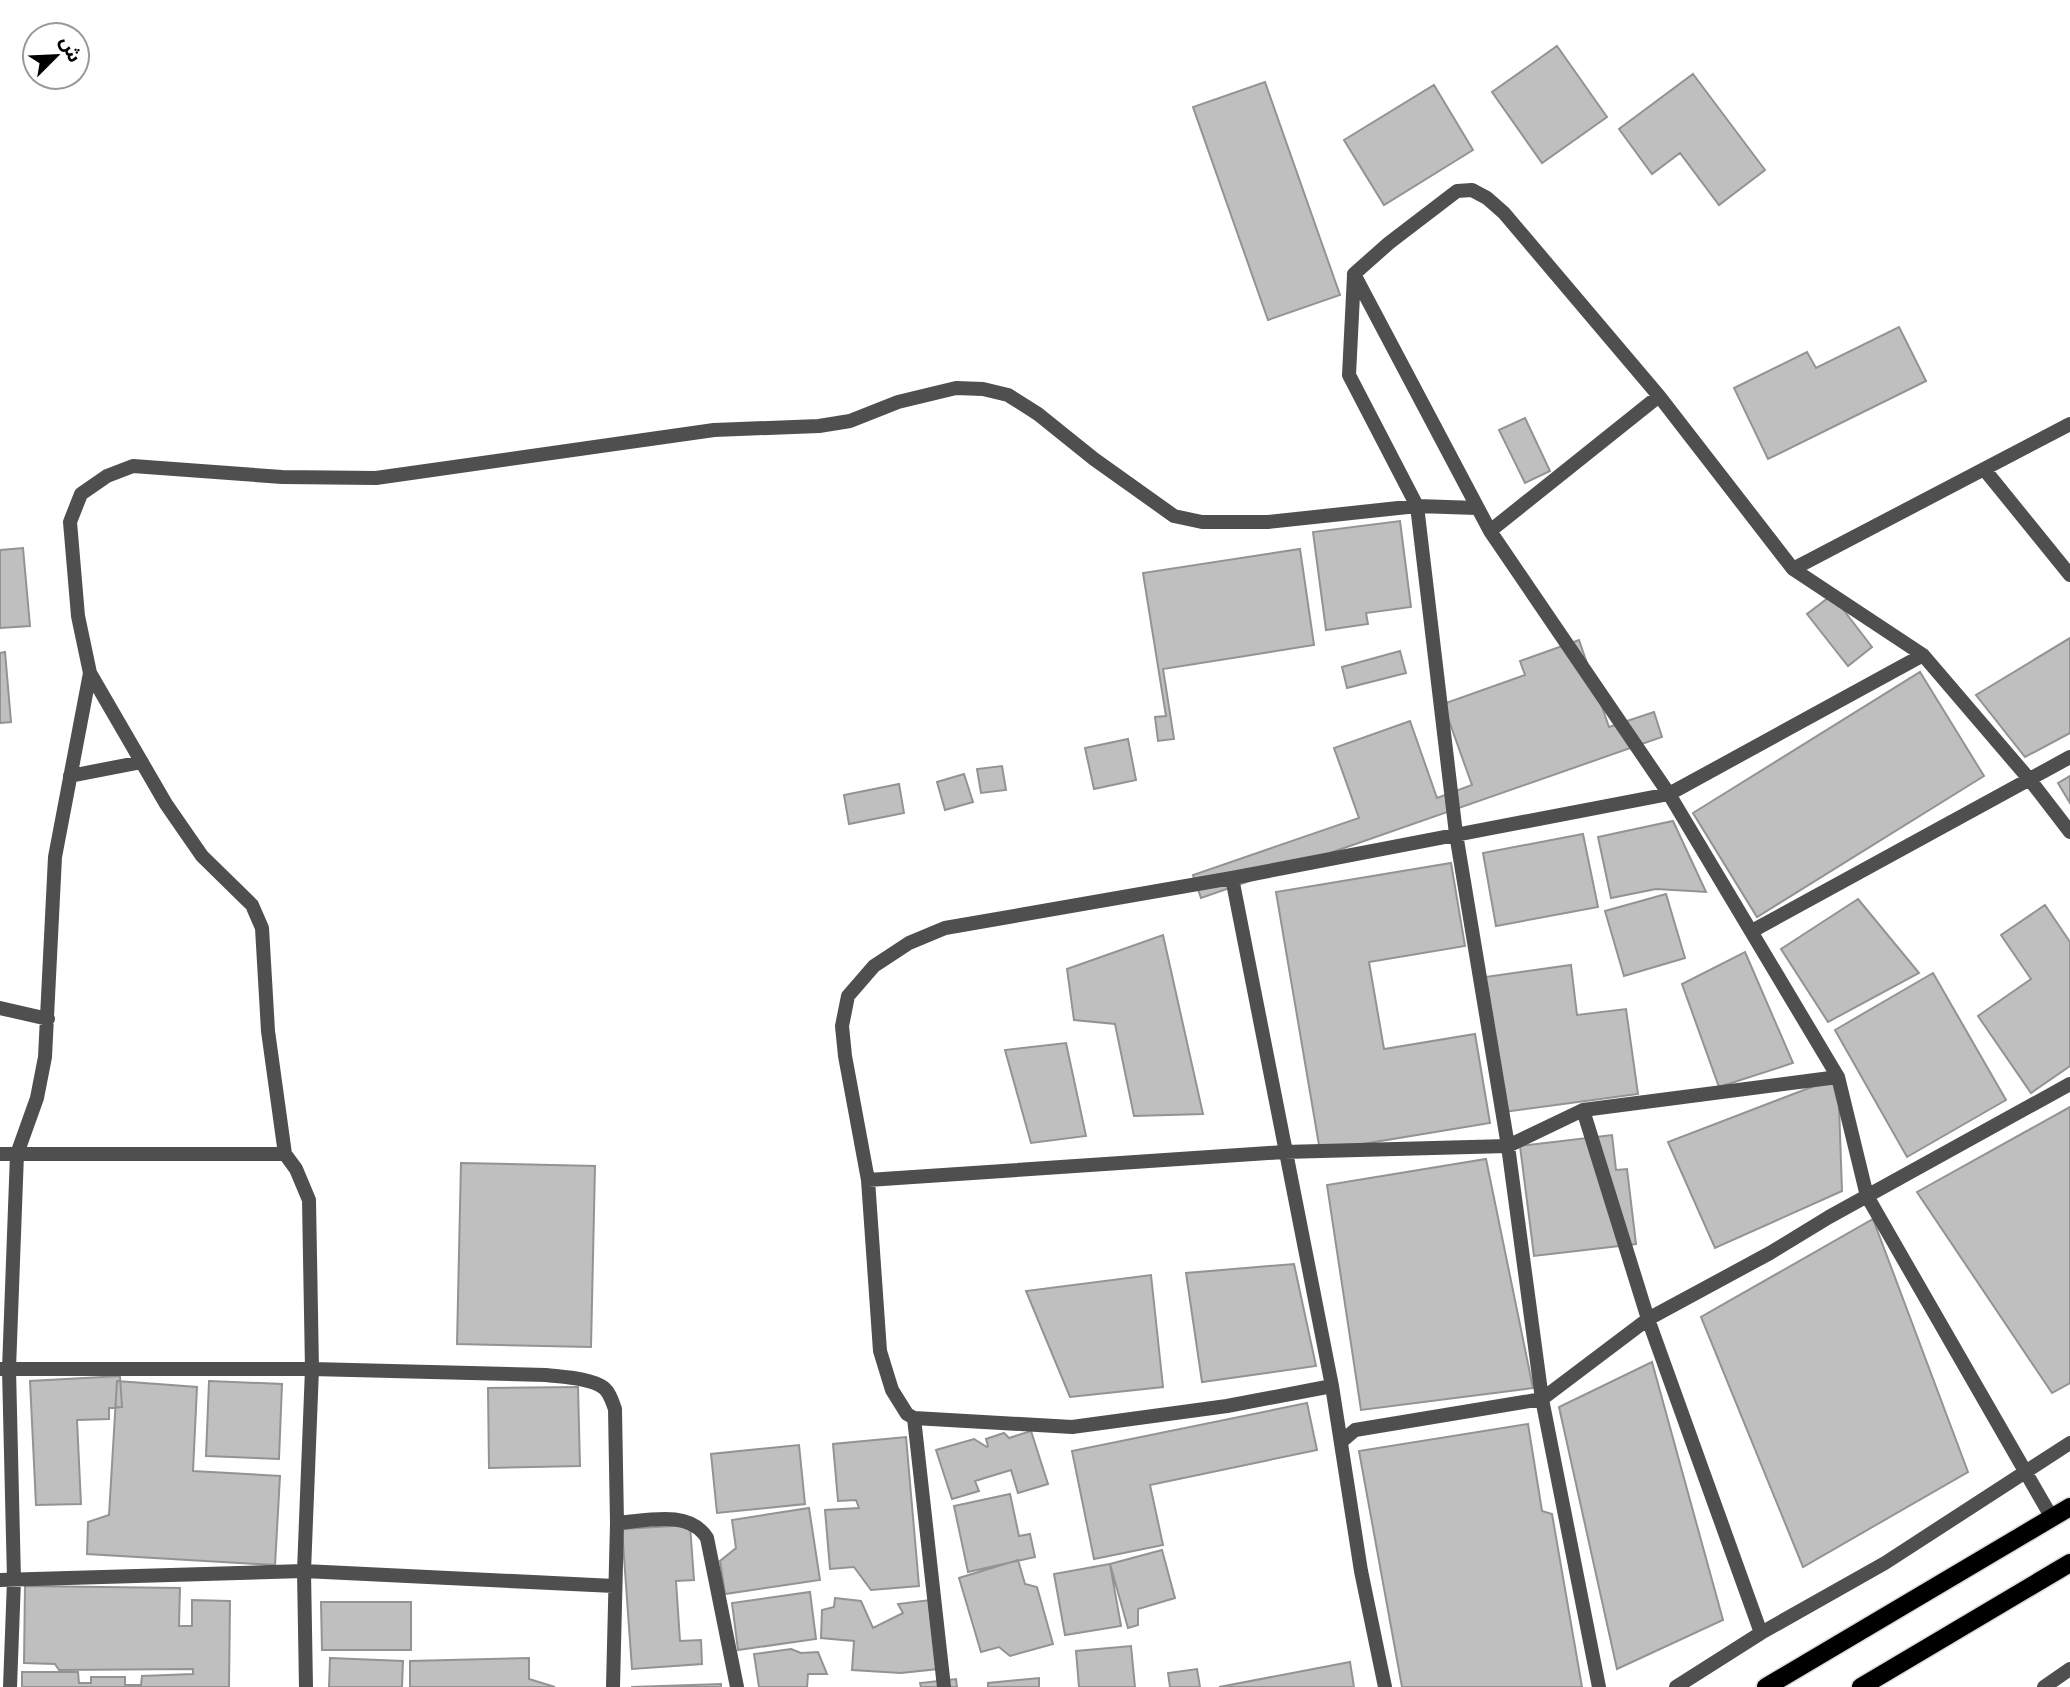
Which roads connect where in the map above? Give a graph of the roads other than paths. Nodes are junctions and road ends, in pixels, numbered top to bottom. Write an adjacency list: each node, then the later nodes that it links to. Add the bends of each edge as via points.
1 (1354, 274): 2 (street, via 1457,191 1472,190 1504,213); 5 (street, via 1349,375); 6 (street)
2 (1659, 396): 7 (street); 8 (street)
3 (2070, 424): 4 (street)
4 (1984, 469): 8 (street); 9 (street)
5 (1417, 506): 6 (street); 11 (street, via 1268,522 1202,522 1174,516 1007,395 956,387 850,421 715,430 376,478 282,477 133,466 107,475 81,494 70,522 78,616); 18 (street)
6 (1477, 508): 7 (street)
7 (1490, 531): 16 (street)
8 (1793, 569): 10 (street)
9 (2070, 575)
10 (1923, 655): 15 (street); 16 (street)
11 (90, 673): 13 (street); 14 (street)
12 (2070, 757): 15 (street)
13 (142, 762): 14 (street); 30 (street, via 202,856 252,905 262,928 268,1031)
14 (70, 776): 22 (street, via 55,857)
15 (2031, 780): 17 (street); 20 (street)
16 (1669, 794): 18 (street); 20 (street)
17 (2070, 832)
18 (1457, 834): 19 (street); 27 (street)
19 (1231, 878): 28 (street); 31 (street, via 945,928 909,943 874,966 848,996 842,1026)
20 (1752, 931): 23 (street)
21 (0, 1008): 22 (street)
22 (48, 1019): 29 (street, via 37,1098)
23 (1838, 1077): 25 (street); 32 (street)
24 (2070, 1084): 32 (street)
25 (1584, 1110): 27 (street); 33 (street)
26 (0, 1138): 29 (street)
27 (1508, 1146): 28 (street); 37 (street)
28 (1284, 1153): 31 (street); 36 (street)
29 (7, 1154): 30 (street); 34 (street)
30 (285, 1154): 35 (street, via 309,1200)
31 (868, 1180): 38 (street, via 880,1352 892,1390)
32 (1867, 1196): 33 (street); 41 (street)
33 (1648, 1319): 37 (street); 49 (street)
34 (4, 1369): 35 (street); 47 (street)
35 (312, 1369): 44 (street, via 546,1375 603,1387 615,1409); 46 (street)
36 (1332, 1386): 38 (street, via 1072,1427); 39 (street)
37 (1542, 1399): 39 (street, via 1355,1430); 57 (street)
38 (914, 1418): 55 (street)
39 (1341, 1442): 56 (street)
40 (2070, 1443): 41 (street)
41 (2026, 1472): 43 (street); 49 (street, via 1885,1563)
42 (2070, 1507): 43 (main road)
43 (2052, 1517): 59 (main road)
44 (617, 1523): 48 (street); 54 (street, via 686,1520 700,1527 707,1538)
45 (2070, 1563): 60 (main road)
46 (304, 1571): 47 (street); 48 (street); 52 (street)
47 (7, 1580): 51 (street)
48 (614, 1586): 53 (street)
49 (1761, 1633): 58 (street)
50 (2070, 1669): 61 (street)
51 (10, 1687)
52 (306, 1687)
53 (613, 1687)
54 (737, 1687)
55 (944, 1687)
56 (1385, 1687)
57 (1599, 1687)
58 (1676, 1687)
59 (1766, 1687)
60 (1861, 1687)
61 (2044, 1687)

